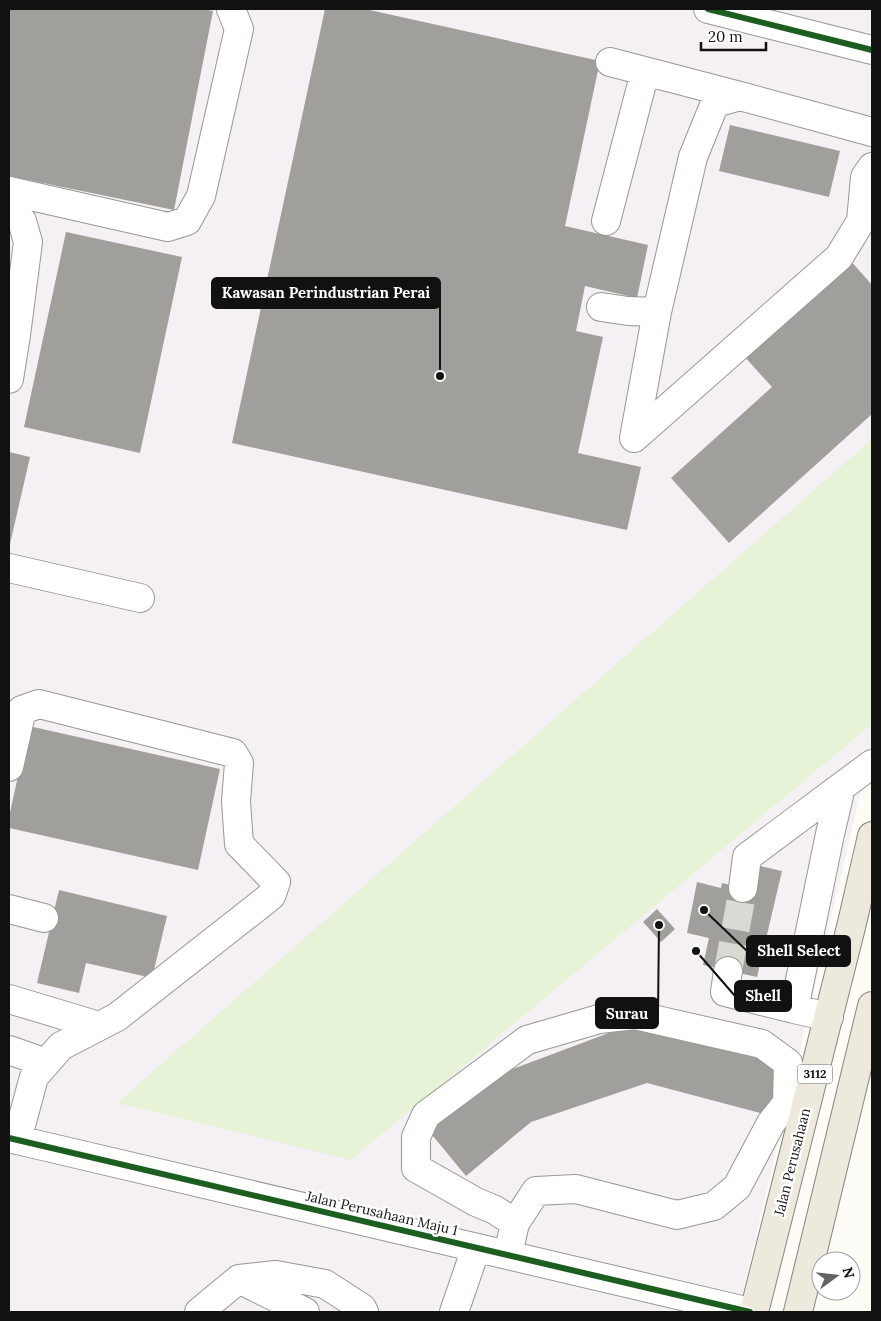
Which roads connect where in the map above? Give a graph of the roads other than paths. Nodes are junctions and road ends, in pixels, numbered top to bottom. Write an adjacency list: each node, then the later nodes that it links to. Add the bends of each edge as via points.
1 (231, 9): 9 (street, via 239,29 201,196 188,221 168,227)
2 (708, 9): 3 (street)
3 (872, 50)
4 (610, 62): 5 (street)
5 (645, 72): 6 (street); 11 (street)
6 (740, 96): 7 (street); 14 (street, via 714,103 691,167)
7 (872, 132)
8 (872, 167): 12 (street, via 865,177)
9 (9, 191)
10 (9, 214): 15 (street, via 22,221 28,242)
11 (606, 220)
12 (869, 226): 14 (street, via 839,257 634,438)
13 (601, 307): 14 (street)
14 (657, 312)
15 (9, 379)
16 (9, 568): 17 (street)
17 (140, 598)
18 (872, 764): 20 (street)
19 (9, 767): 30 (street, via 22,710 39,704 233,753 239,763 236,801 238,844 276,882 271,896 117,1016)
20 (841, 787): 22 (street, via 747,857); 28 (street)
21 (872, 836): 29 (main road, Jalan Perusahaan / 3112)
22 (742, 888)
23 (9, 909): 24 (street)
24 (44, 918)
25 (728, 971): 28 (street, via 725,992)
26 (9, 999): 30 (street)
27 (872, 1006): 44 (main road, 3112)
28 (794, 1009): 29 (street)
29 (829, 1017): 43 (main road, Jalan Perusahaan / 3112)
30 (99, 1026): 32 (street, via 61,1046)
31 (9, 1050): 32 (street)
32 (46, 1063): 33 (street, via 34,1077)
33 (13, 1139): 35 (street, Jalan Perusahaan Maju 1)
34 (515, 1223): 34 (street, via 536,1191 576,1189 677,1215 714,1206 737,1187 771,1123 787,1103 788,1063 762,1044 635,1015 599,1020 527,1040 426,1115 416,1137 416,1168); 36 (street)
35 (476, 1248): 36 (street, Jalan Perusahaan Maju 1); 41 (street)
36 (508, 1255): 42 (street, Jalan Perusahaan Maju 1)
37 (239, 1279): 38 (street); 39 (street); 40 (street, via 276,1275 325,1284)
38 (199, 1312)
39 (305, 1312)
40 (364, 1312)
41 (454, 1312)
42 (750, 1312)
43 (754, 1312)
44 (798, 1312)

